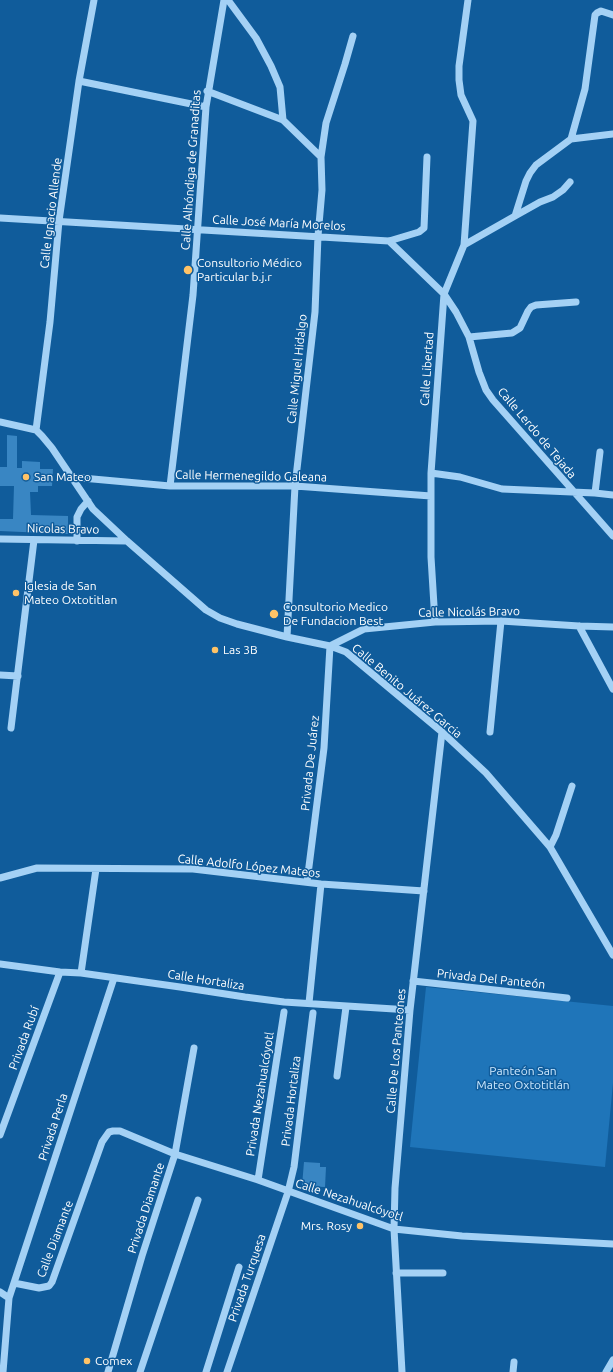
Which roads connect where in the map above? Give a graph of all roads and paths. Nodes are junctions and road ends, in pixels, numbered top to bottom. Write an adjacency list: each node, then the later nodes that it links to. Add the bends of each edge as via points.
1 (94, 0): 7 (street, Calle Ignacio Allende)
2 (224, 0): 8 (street, Calle Alhóndiga de Granaditas)
3 (228, 0): 10 (street, via 256,38 271,66 280,87)
4 (468, 0): 22 (street, Calle Libertad, via 459,66 461,95 473,121)
5 (613, 15): 12 (street, via 601,11 595,15 585,89)
6 (353, 36): 13 (street, Calle Miguel Hidalgo, via 326,123)
7 (79, 81): 9 (street); 18 (street, Calle Ignacio Allende)
8 (207, 91): 9 (street, Calle Alhóndiga de Granaditas); 10 (street)
9 (206, 107): 19 (street, Calle Alhóndiga de Granaditas)
10 (283, 120): 13 (street)
11 (613, 134): 12 (street)
12 (571, 139): 16 (street, via 536,165 530,173)
13 (322, 157): 20 (street, Calle Miguel Hidalgo)
14 (427, 157): 21 (street, via 424,228 419,232)
15 (570, 182): 16 (street, via 559,193)
16 (516, 216): 22 (street)
17 (0, 218): 18 (street, Calle José María Morelos)
18 (59, 221): 19 (street, Calle José María Morelos); 27 (street, Calle Ignacio Allende, via 50,322)
19 (198, 230): 20 (street, Calle José María Morelos); 31 (street, Calle Alhóndiga de Granaditas, via 193,295)
20 (318, 236): 21 (street, Calle José María Morelos); 32 (street, Calle Miguel Hidalgo, via 314,312)
21 (389, 241): 23 (street, Calle Lerdo de Tejada)
22 (464, 245): 23 (street, Calle Libertad)
23 (444, 294): 25 (street, Calle Lerdo de Tejada); 29 (street, Calle Libertad)
24 (576, 302): 25 (street, via 531,307 520,328 512,333)
25 (469, 337): 33 (street, Calle Lerdo de Tejada, via 486,390)
26 (0, 422): 27 (street)
27 (36, 430): 30 (street, Calle Benito Juárez Garcia, via 52,448)
28 (600, 452): 34 (street)
29 (431, 473): 33 (street, via 460,477 502,489); 36 (street, Calle Libertad)
30 (71, 477): 31 (street, Calle Hermenegildo Galeana); 37 (street, Calle Benito Juárez Garcia)
31 (170, 486): 32 (street, Calle Hermenegildo Galeana)
32 (295, 486): 36 (street, Calle Hermenegildo Galeana); 47 (street, Calle Miguel Hidalgo)
33 (573, 493): 34 (street); 38 (street, Calle Lerdo de Tejada)
34 (595, 493): 35 (street)
35 (613, 495)
36 (431, 496): 44 (street, Calle Libertad)
37 (88, 502): 41 (street, via 77,517); 42 (street, Calle Benito Juárez Garcia)
38 (613, 536)
39 (0, 539): 40 (street, Nicolas Bravo)
40 (34, 540): 41 (street, Nicolas Bravo); 50 (street)
41 (77, 541): 42 (street, Nicolas Bravo)
42 (127, 541): 47 (street, Calle Benito Juárez Garcia, via 211,613 237,624)
43 (501, 620): 44 (street, Calle Nicolás Bravo); 45 (street, Calle Nicolás Bravo); 54 (street)
44 (435, 622): 48 (street, Calle Nicolás Bravo, via 364,628)
45 (579, 626): 46 (street, Calle Nicolás Bravo); 51 (street)
46 (613, 627)
47 (287, 637): 48 (street, Calle Benito Juárez Garcia)
48 (330, 646): 53 (street, Calle Benito Juárez Garcia, via 354,658); 59 (street, Privada De Juárez, via 324,748)
49 (0, 675): 50 (street)
50 (18, 676): 52 (street)
51 (613, 689)
52 (11, 728)
53 (442, 732): 56 (street, Calle Benito Juárez Garcia, via 486,773); 61 (street, Calle De Los Panteones)
54 (490, 732)
55 (572, 786): 56 (street)
56 (550, 847): 62 (street, Calle Benito Juárez Garcia)
57 (96, 869): 58 (street, Calle Adolfo López Mateos, via 37,868); 59 (street, Calle Adolfo López Mateos, via 193,869); 65 (street)
58 (0, 878)
59 (307, 882): 60 (street, Calle Adolfo López Mateos)
60 (320, 884): 61 (street, Calle Adolfo López Mateos); 69 (street)
61 (424, 891): 67 (street, Calle De Los Panteones)
62 (613, 955)
63 (0, 964): 64 (street, Calle Hortaliza)
64 (60, 972): 65 (street, Calle Hortaliza); 77 (street, Privada Rubí)
65 (81, 973): 66 (street, Calle Hortaliza)
66 (114, 978): 69 (street, Calle Hortaliza, via 245,998); 87 (street, Privada Perla)
67 (414, 981): 68 (street, Privada Del Panteón); 71 (street, Calle De Los Panteones)
68 (567, 998)
69 (309, 1004): 70 (street, Calle Hortaliza)
70 (346, 1006): 71 (street, Calle Hortaliza); 75 (street)
71 (410, 1010): 82 (street, Calle De Los Panteones)
72 (284, 1012): 79 (street, Privada Nezahualcóyotl)
73 (313, 1013): 80 (street, Privada Hortaliza, via 294,1167)
74 (194, 1048): 78 (street, Privada Diamante)
75 (337, 1076)
76 (113, 1131): 78 (street, Calle Nezahualcóyotl, via 120,1131); 87 (street, Calle Diamante, via 109,1132 102,1142 52,1282 49,1286 39,1288)
77 (0, 1135)
78 (175, 1154): 79 (street, Calle Nezahualcóyotl); 93 (street, Privada Diamante)
79 (258, 1180): 80 (street, Calle Nezahualcóyotl)
80 (288, 1192): 82 (street, Calle Nezahualcóyotl); 96 (street, Privada Turquesa)
81 (198, 1200): 94 (street)
82 (394, 1229): 83 (street, Calle Nezahualcóyotl, via 462,1236); 85 (street, Calle De Los Panteones)
83 (613, 1244)
84 (239, 1267): 95 (street)
85 (396, 1273): 86 (street); 97 (street, Calle De Los Panteones)
86 (443, 1274)
87 (14, 1283): 89 (street)
88 (0, 1292): 89 (street)
89 (9, 1298): 92 (street)
90 (613, 1360): 99 (street)
91 (514, 1362): 98 (street)
92 (3, 1372)
93 (108, 1372)
94 (140, 1372)
95 (206, 1372)
96 (227, 1372)
97 (402, 1372)
98 (513, 1372)
99 (606, 1372)

